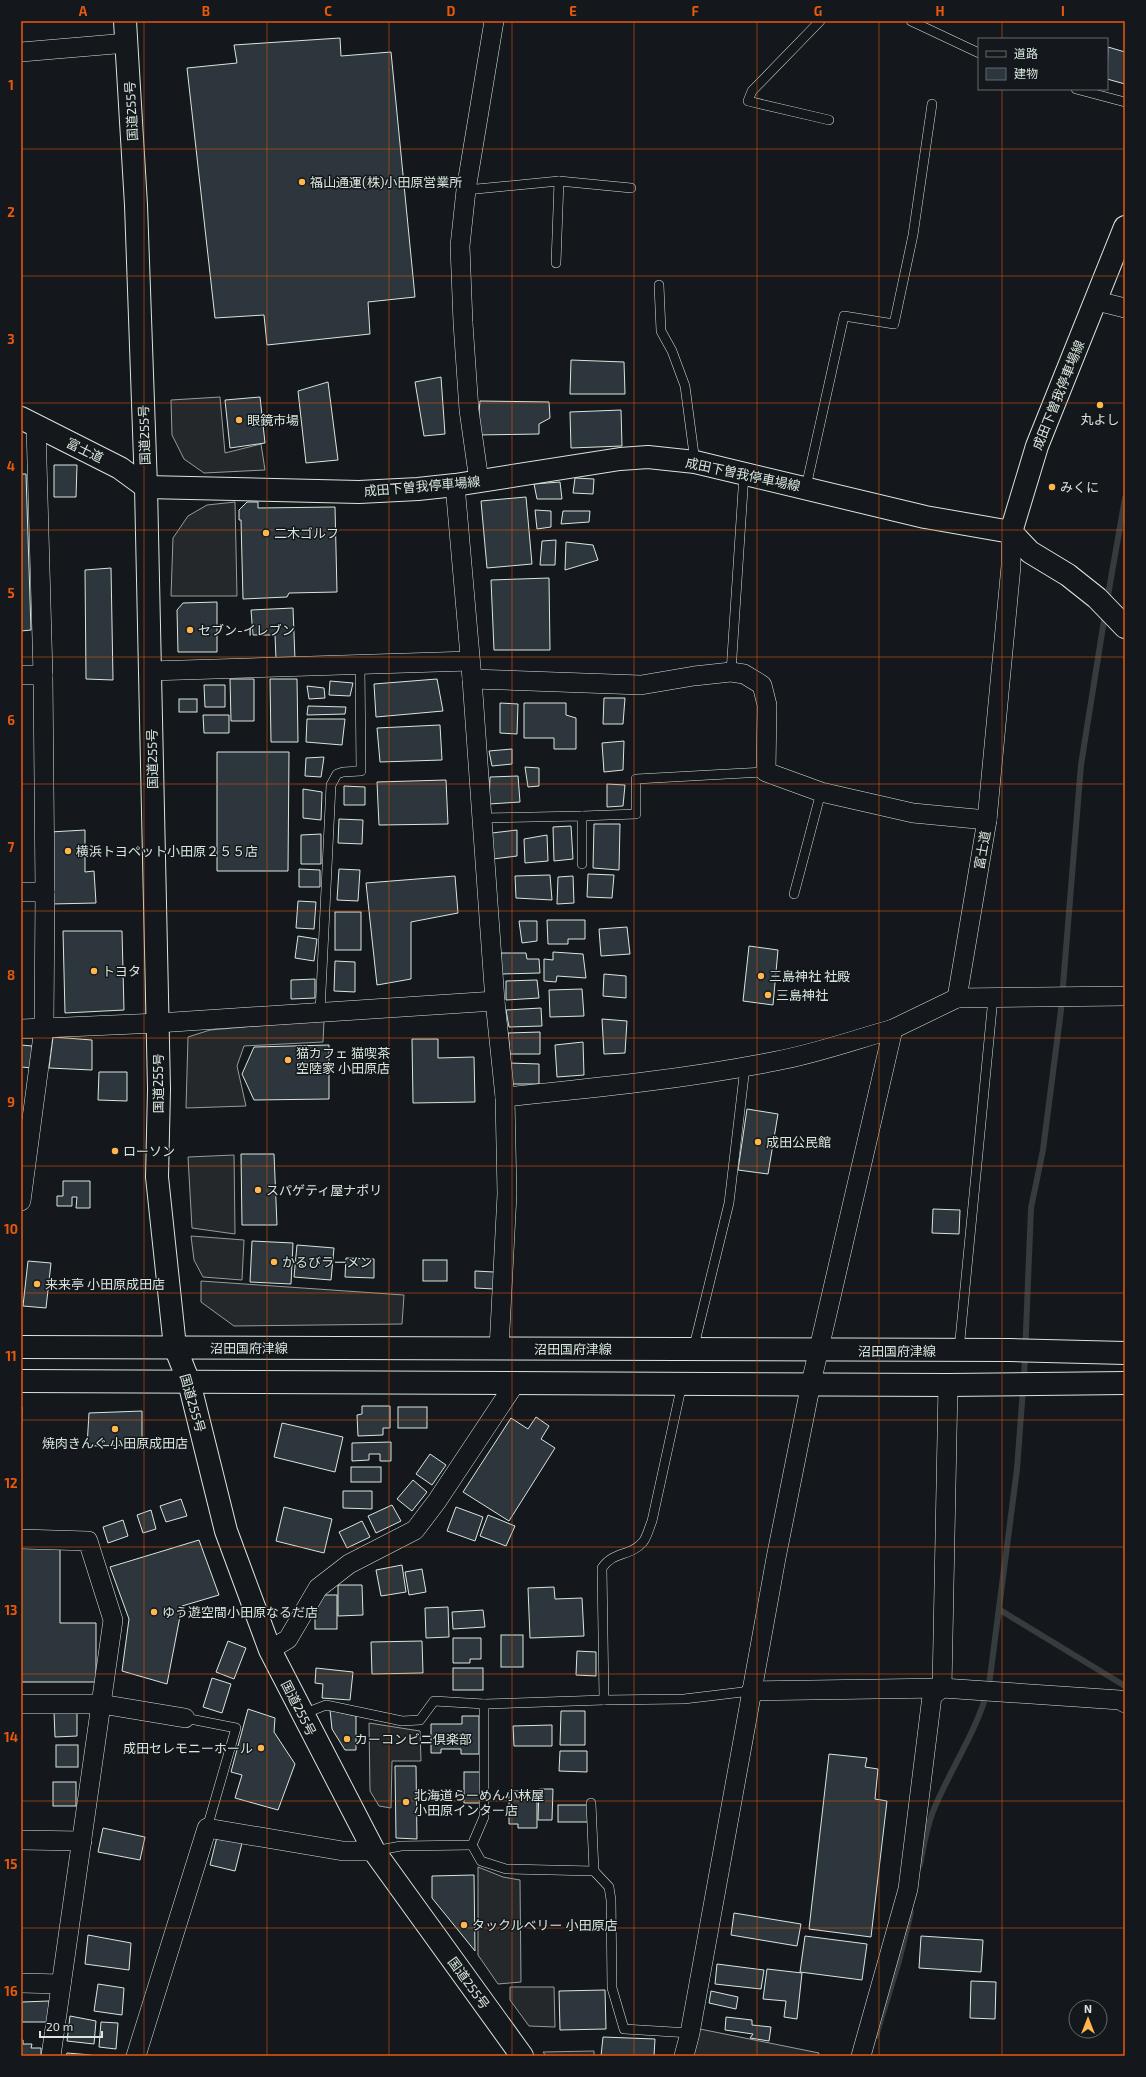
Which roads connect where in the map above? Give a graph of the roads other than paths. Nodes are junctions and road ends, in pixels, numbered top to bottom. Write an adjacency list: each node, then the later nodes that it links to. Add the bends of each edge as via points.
1 (125, 21): 5 (main road, 国道255号)
2 (494, 21): 14 (street)
3 (820, 21): 11 (lane, via 752,91 748,100)
4 (911, 21): 7 (lane)
5 (127, 43): 6 (street); 25 (main road, 国道255号, via 136,205)
6 (21, 52)
7 (978, 54)
8 (1080, 90): 9 (lane)
9 (1125, 102)
10 (932, 104): 26 (lane, via 913,235 894,324 844,316)
11 (829, 120)
12 (559, 181): 13 (lane); 14 (lane); 16 (lane)
13 (631, 188)
14 (466, 190): 23 (street, via 460,246 463,323 469,410)
15 (1125, 227): 18 (main road, 成田下曽我停車場線)
16 (556, 263)
17 (659, 285): 21 (lane, via 661,331 672,351 685,386)
18 (1097, 301): 19 (street); 27 (main road, 成田下曽我停車場線, via 1037,446)
19 (1125, 308)
20 (28, 422): 25 (main road, 富士道, via 120,468); 34 (street)
21 (695, 462): 22 (main road, 成田下曽我停車場線); 23 (main road, 成田下曽我停車場線, via 648,457 620,459)
22 (744, 472): 26 (main road, 成田下曽我停車場線); 32 (lane)
23 (479, 481): 24 (main road, 成田下曽我停車場線)
24 (455, 485): 25 (main road, 成田下曽我停車場線, via 359,492); 29 (street)
25 (146, 487): 31 (main road, 国道255号)
26 (806, 487): 27 (main road, 成田下曽我停車場線, via 925,517)
27 (1011, 532): 28 (main road, via 1030,552 1068,575); 40 (street, 富士道, via 1011,566)
28 (1119, 620)
29 (470, 661): 30 (street); 35 (street)
30 (360, 664): 31 (street); 49 (lane, via 361,771 337,774 331,785)
31 (150, 671): 50 (main road, 国道255号)
32 (730, 672): 35 (street, via 641,686); 36 (street, via 744,674 762,685 767,705)
33 (21, 675): 34 (street)
34 (43, 675): 43 (street)
35 (472, 679): 39 (street)
36 (766, 772): 37 (street); 38 (lane, via 636,779 636,814)
37 (821, 792): 40 (street, via 913,813); 44 (lane)
38 (582, 816): 39 (lane); 41 (lane)
39 (482, 818): 48 (street)
40 (988, 820): 46 (street, 富士道)
41 (582, 864)
42 (21, 892): 43 (street)
43 (45, 892): 51 (street)
44 (794, 894)
45 (1125, 996): 47 (street)
46 (957, 998): 47 (street); 53 (street)
47 (993, 998): 61 (lane)
48 (495, 1001): 49 (street); 55 (street)
49 (320, 1012): 50 (street)
50 (158, 1023): 51 (street); 58 (main road, 国道255号, via 157,1177)
51 (44, 1028): 52 (street); 56 (street)
52 (21, 1029)
53 (893, 1029): 54 (street, via 778,1061); 62 (street)
54 (745, 1067): 55 (street, via 655,1082); 60 (lane, via 729,1202)
55 (504, 1097): 59 (street, via 507,1194)
56 (21, 1202)
57 (21, 1347): 58 (main road, 沼田国府津線)
58 (175, 1347): 59 (main road, 沼田国府津線); 65 (main road, 国道255号)
59 (499, 1349): 60 (main road, 沼田国府津線)
60 (693, 1350): 62 (main road, 沼田国府津線)
61 (959, 1350): 62 (main road, 沼田国府津線); 63 (main road, 沼田国府津線)
62 (820, 1351): 68 (street)
63 (1125, 1353)
64 (21, 1381): 65 (main road)
65 (189, 1382): 66 (main road); 72 (main road, 国道255号, via 226,1531)
66 (516, 1382): 67 (main road); 72 (street, via 437,1501 414,1530 349,1564 318,1588 288,1639)
67 (682, 1382): 68 (main road); 75 (lane, via 652,1521 644,1541 633,1550 608,1559 602,1568)
68 (811, 1383): 70 (main road); 74 (street)
69 (1125, 1383): 70 (main road)
70 (948, 1385): 73 (street)
71 (21, 1539): 78 (street, via 88,1541 114,1620)
72 (270, 1650): 80 (main road, 国道255号)
73 (942, 1688): 74 (street); 76 (street, via 1120,1700); 96 (street, via 932,1696 908,1889)
74 (751, 1691): 75 (lane, via 684,1699); 91 (street)
75 (604, 1700): 79 (lane)
76 (1125, 1703)
77 (21, 1704): 78 (street)
78 (101, 1704): 81 (street); 85 (street)
79 (484, 1704): 80 (lane, via 434,1701 420,1720 402,1721 326,1705); 86 (lane, via 484,1817)
80 (302, 1714): 87 (main road, 国道255号)
81 (185, 1718): 83 (lane, via 236,1728)
82 (591, 1803): 88 (lane)
83 (207, 1828): 87 (street, via 343,1851); 93 (street)
84 (21, 1840): 85 (street)
85 (82, 1841): 90 (street)
86 (472, 1845): 87 (lane, via 401,1846); 88 (lane, via 481,1861 506,1869)
87 (374, 1851): 94 (main road, 国道255号)
88 (594, 1871): 91 (lane, via 608,1887 611,1900 612,1988 624,2029)
89 (21, 1983): 90 (street)
90 (61, 1984): 92 (street)
91 (690, 2033): 95 (street)
92 (51, 2056)
93 (136, 2056)
94 (522, 2056)
95 (684, 2056)
96 (861, 2056)

